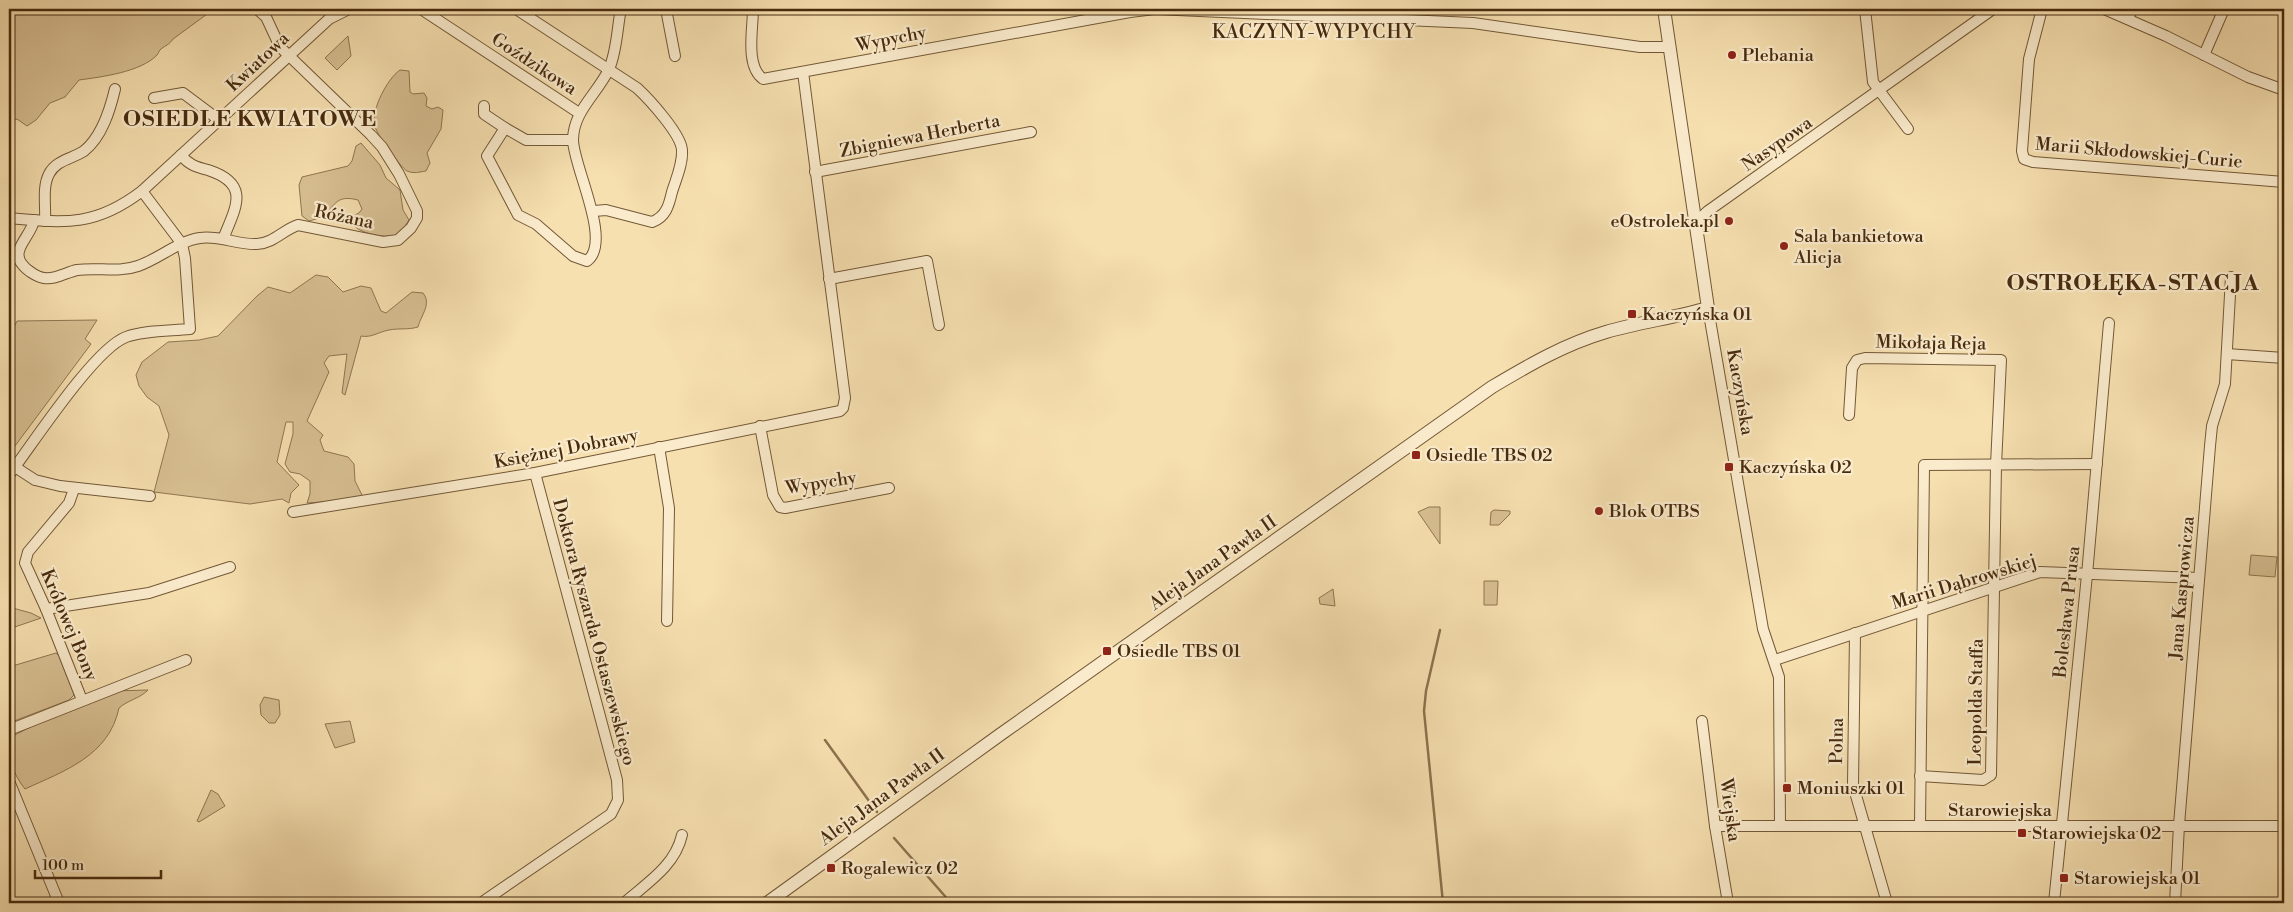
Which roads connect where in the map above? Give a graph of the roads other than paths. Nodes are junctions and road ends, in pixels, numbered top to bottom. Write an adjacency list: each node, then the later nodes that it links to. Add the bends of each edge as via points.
1 (257, 9): 17 (street, via 266,17 276,41)
2 (349, 9): 17 (street, Kwiatowa, via 329,19)
3 (421, 9): 26 (street, Goździkowa)
4 (516, 9): 19 (street)
5 (621, 9): 19 (street)
6 (666, 9): 18 (street)
7 (753, 9): 20 (street, Wypychy, via 752,65 757,75 762,79)
8 (1664, 9): 15 (street, Kaczyńska)
9 (1865, 9): 23 (street, via 1873,82)
10 (1993, 9): 23 (street, Nasypowa)
11 (2042, 9): 34 (street, Marii Skłodowskiej-Curie, via 2029,59 2024,159)
12 (2104, 9): 14 (street)
13 (2224, 9): 16 (street)
14 (2130, 14): 16 (street)
15 (1669, 47): 20 (street, Wypychy, via 1640,47 1473,23 1155,9); 40 (street, Kaczyńska)
16 (2204, 55): 22 (street, via 2248,77)
17 (288, 56): 27 (street, Kwiatowa); 41 (street, Różana, via 382,146 409,194 417,218 411,228 393,242 302,225 258,244)
18 (675, 56)
19 (609, 70): 26 (street); 36 (street, via 630,82 652,103 681,146 682,154 668,206 656,221 646,222 606,210)
20 (803, 72): 33 (street)
21 (115, 89): 39 (street, via 107,120 88,147 54,166 48,177)
22 (2284, 90)
23 (1879, 91): 29 (street); 40 (street, Nasypowa)
24 (154, 98): 27 (street, via 182,93)
25 (484, 106): 28 (street, via 484,114)
26 (579, 113): 31 (street)
27 (219, 120): 32 (street, Kwiatowa)
28 (506, 128): 31 (street, via 526,140); 36 (street, via 487,156 520,217 536,224 573,256 589,260 594,244)
29 (1908, 129)
30 (1031, 132): 33 (street, Zbigniewa Herberta)
31 (573, 140): 36 (street)
32 (181, 156): 35 (street, Kwiatowa); 41 (street, via 192,166 225,177 233,185 237,201)
33 (816, 172): 44 (street)
34 (2284, 182)
35 (142, 191): 39 (street, Kwiatowa, via 99,217); 42 (street)
36 (594, 211)
37 (9, 218): 38 (street, Kwiatowa)
38 (34, 220): 39 (street, Kwiatowa); 42 (street, Różana, via 32,231 20,245 18,255 21,264 42,278 78,270 127,269 149,262)
39 (45, 221)
40 (1694, 224): 45 (street, Kaczyńska)
41 (223, 239): 42 (street, Różana, via 202,238)
42 (182, 244): 55 (street, via 190,329 141,333 108,348)
43 (2231, 277): 48 (street, Jana Kasprowicza)
44 (829, 279): 47 (street, via 927,261); 51 (street, Księżnej Dobrawy, via 845,398 843,408 835,413)
45 (1708, 308): 70 (street, Kaczyńska, via 1761,621); 87 (street, Aleja Jana Pawła II, via 1605,332 1572,344 1533,362 1492,387)
46 (2109, 323): 53 (street, Bolesława Prusa)
47 (939, 325)
48 (2226, 354): 49 (street); 63 (street, Jana Kasprowicza, via 2224,389 2211,433)
49 (2284, 358)
50 (1850, 415): 54 (street, Mikołaja Reja, via 1852,368 1857,360 2001,360)
51 (760, 426): 52 (street, Księżnej Dobrawy); 57 (street, Wypychy, via 773,496 780,507)
52 (659, 447): 56 (street, Księżnej Dobrawy); 67 (street, via 669,508)
53 (2097, 464): 54 (street); 62 (street, Bolesława Prusa)
54 (1996, 466): 64 (street); 66 (street, via 1924,465)
55 (12, 471): 58 (street, via 34,480)
56 (534, 473): 60 (street, Księżnej Dobrawy); 85 (street, Doktora Ryszarda Ostaszewskiego, via 617,780 618,800 611,814)
57 (889, 488)
58 (74, 489): 59 (street); 65 (street, Królowej Bony, via 69,503 28,552 25,563)
59 (150, 496)
60 (293, 512)
61 (230, 567): 65 (street, via 149,593)
62 (2087, 575): 63 (street, Marii Dąbrowskiej); 64 (street, Marii Dąbrowskiej, via 2040,572); 82 (street, Bolesława Prusa)
63 (2199, 578): 80 (street, Jana Kasprowicza)
64 (1995, 587): 66 (street, Marii Dąbrowskiej); 74 (street, Leopolda Staffa, via 1991,775 1983,780)
65 (46, 609): 71 (street, Królowej Bony)
66 (1922, 611): 68 (street, Marii Dąbrowskiej); 74 (street)
67 (667, 621)
68 (1855, 633): 70 (street, Marii Dąbrowskiej); 78 (street, Polna, via 1852,785)
69 (186, 660): 71 (street)
70 (1775, 660): 77 (street, Kaczyńska, via 1780,681)
71 (82, 700): 73 (street)
72 (1702, 721): 76 (street, Wiejska)
73 (9, 730)
74 (1920, 776): 79 (street)
75 (9, 781): 84 (street)
76 (1715, 826): 77 (street, Starowiejska); 88 (street, Wiejska)
77 (1780, 826): 78 (street, Starowiejska)
78 (1864, 826): 79 (street, Starowiejska); 89 (street, Polna)
79 (1920, 826): 82 (street, Starowiejska)
80 (2179, 826): 81 (street, Starowiejska); 82 (street, Starowiejska); 91 (street, Jana Kasprowicza)
81 (2284, 826)
82 (2062, 827): 90 (street, Bolesława Prusa)
83 (682, 835): 86 (street, via 680,846 668,866)
84 (59, 903)
85 (481, 903)
86 (624, 903)
87 (767, 903)
88 (1728, 903)
89 (1887, 903)
90 (2054, 903)
91 (2175, 903)

